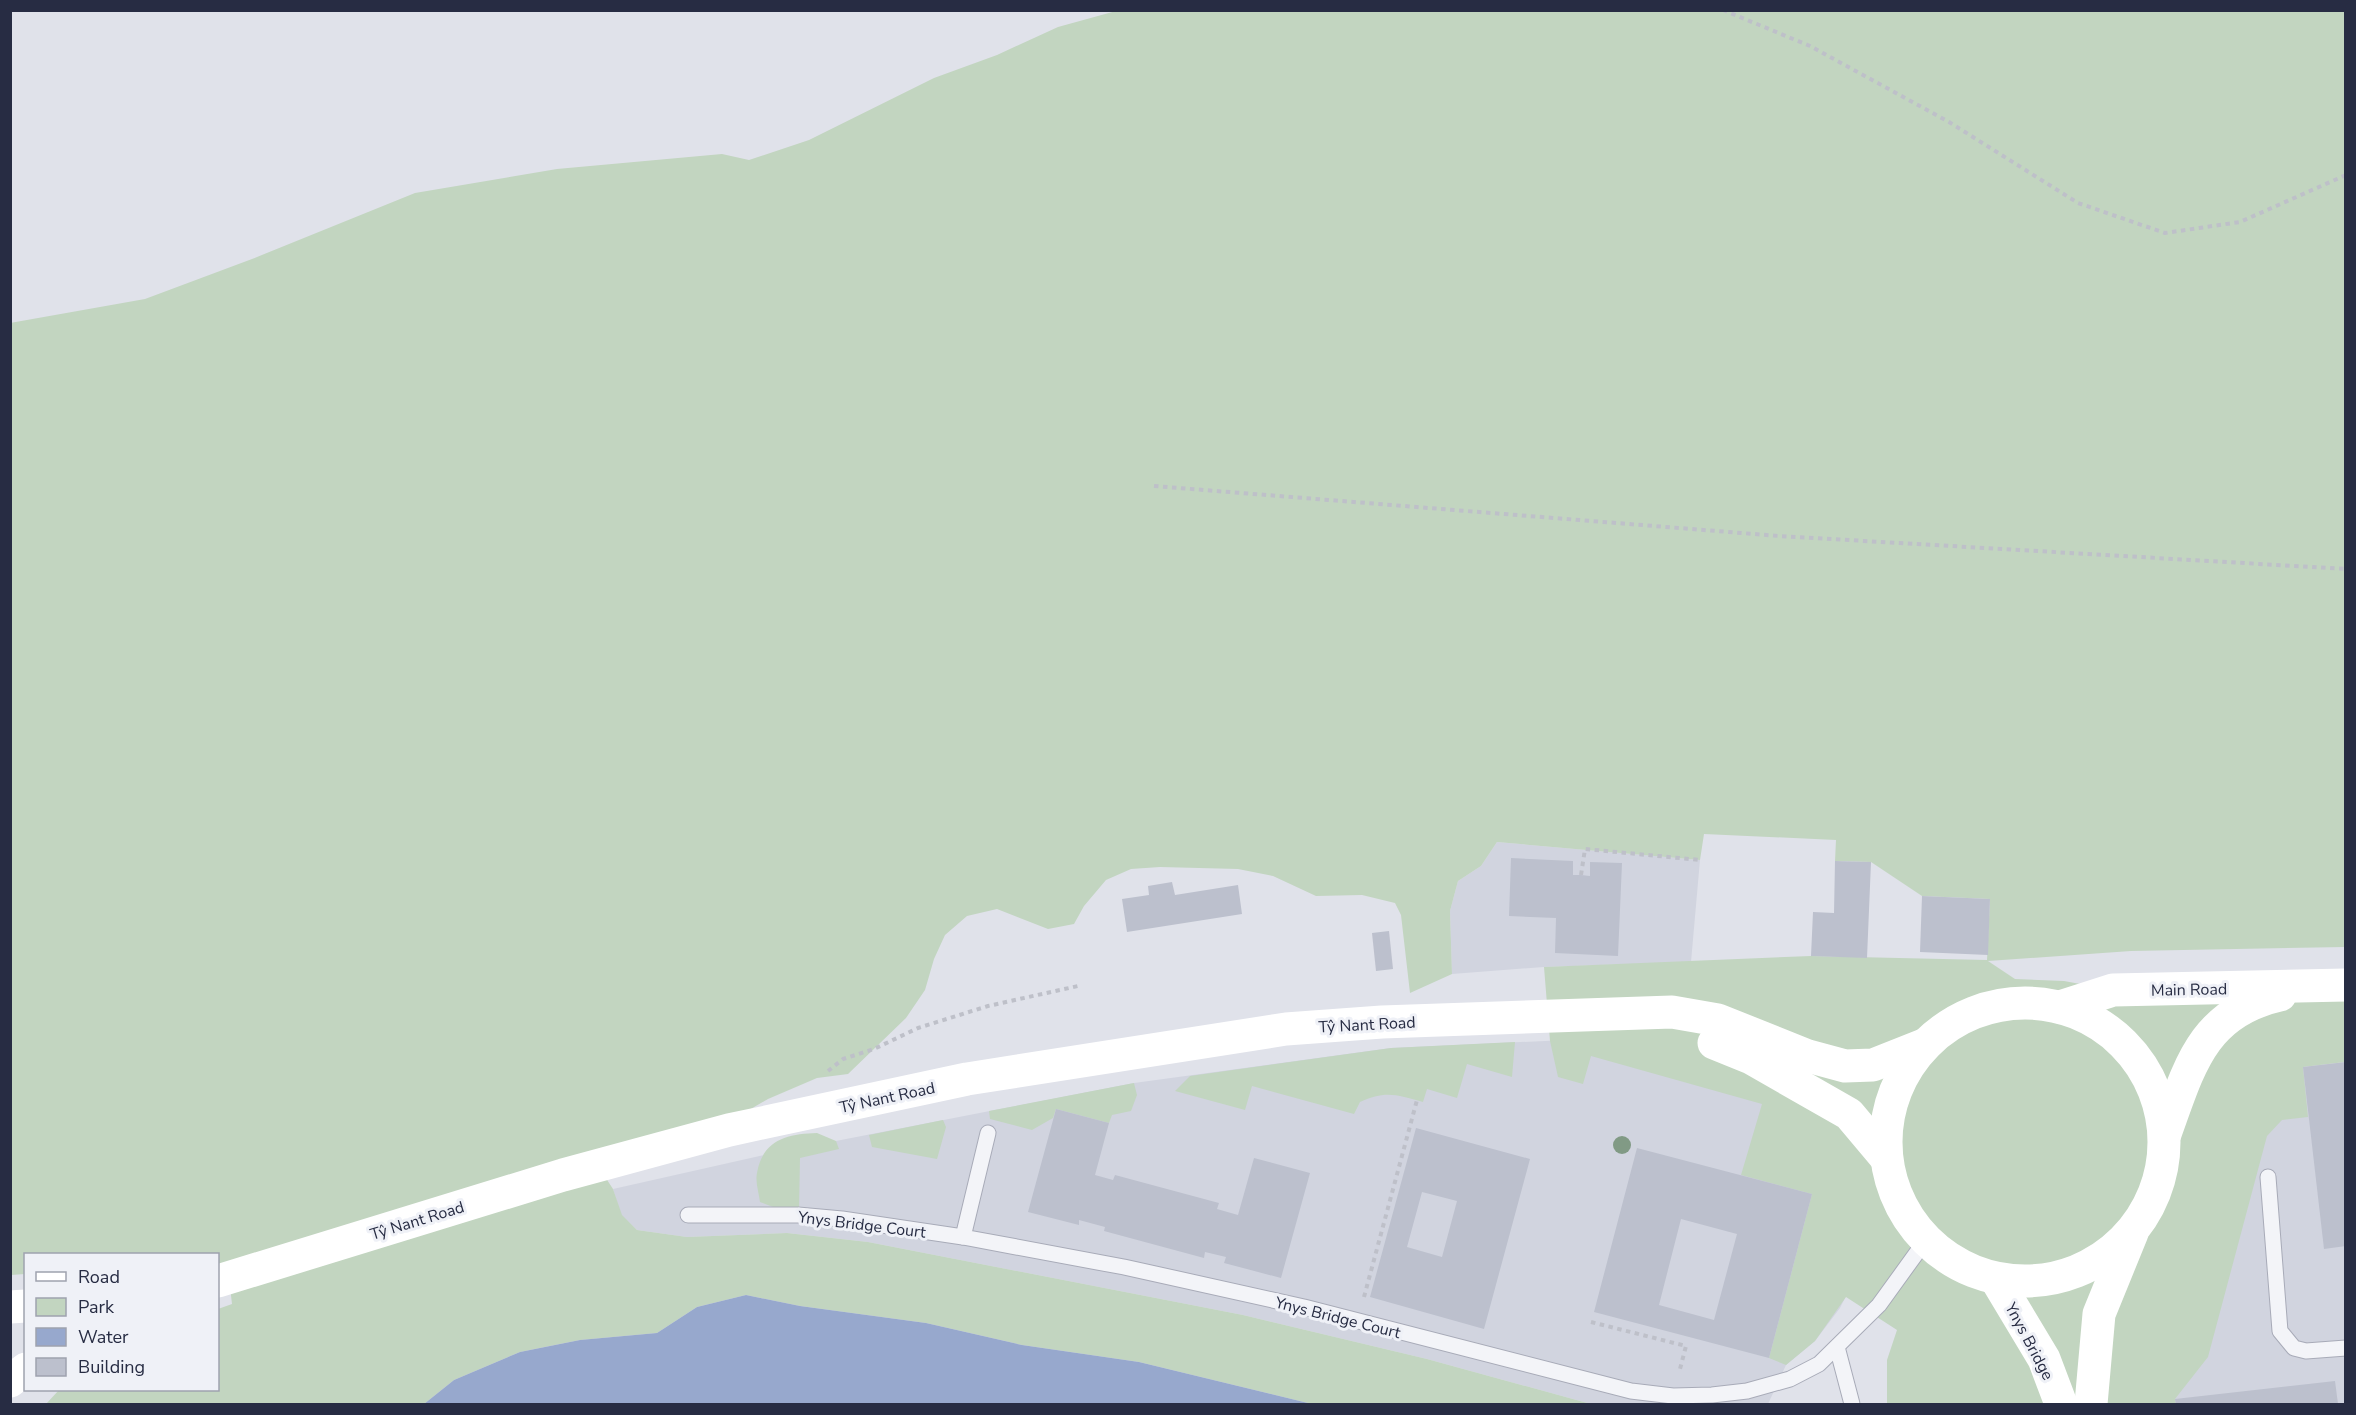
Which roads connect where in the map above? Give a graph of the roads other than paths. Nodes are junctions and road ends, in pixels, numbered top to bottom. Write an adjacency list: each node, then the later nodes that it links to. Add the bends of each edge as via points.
1 (2332, 986): 2 (main road, Main Road, via 2113,990); 6 (main road, Main Road, via 2273,996 2235,1011 2209,1035 2189,1069)
2 (2060, 1006): 4 (main road, via 2004,1004 1976,1011 1948,1025); 6 (main road, via 2110,1031 2140,1062 2158,1098)
3 (1575, 1015): 4 (main road, Tŷ Nant Road, via 1672,1012 1718,1020 1808,1056 1845,1066 1872,1065); 7 (main road, Tŷ Nant Road, via 1686,1032 1752,1058 1849,1114); 14 (main road, Tŷ Nant Road, via 1286,1029 967,1079 729,1130 563,1175)
4 (1926, 1044): 7 (main road, via 1912,1061 1889,1108)
5 (988, 1133): 11 (lane)
6 (2165, 1135): 10 (main road, via 2155,1193)
7 (1886, 1158): 12 (main road, via 1892,1186)
8 (2268, 1177): 16 (lane, via 2280,1331 2294,1348)
9 (688, 1215): 11 (lane, Ynys Bridge Court, via 798,1215)
10 (2132, 1232): 13 (main road, via 2084,1269 2051,1280); 21 (main road, via 2099,1314)
11 (963, 1237): 15 (lane, Ynys Bridge Court, via 1124,1266 1632,1391 1673,1396 1747,1391 1791,1379 1819,1364)
12 (1926, 1240): 13 (main road, via 1972,1271); 15 (lane, Ynys Bridge Court, via 1879,1305)
13 (1996, 1279): 20 (main road, Ynys Bridge, via 2043,1359)
14 (219, 1281)
15 (1838, 1347): 19 (lane)
16 (2346, 1348)
17 (24, 1370): 18 (main road)
18 (10, 1381)
19 (1852, 1404)
20 (2061, 1404)
21 (2091, 1404)

